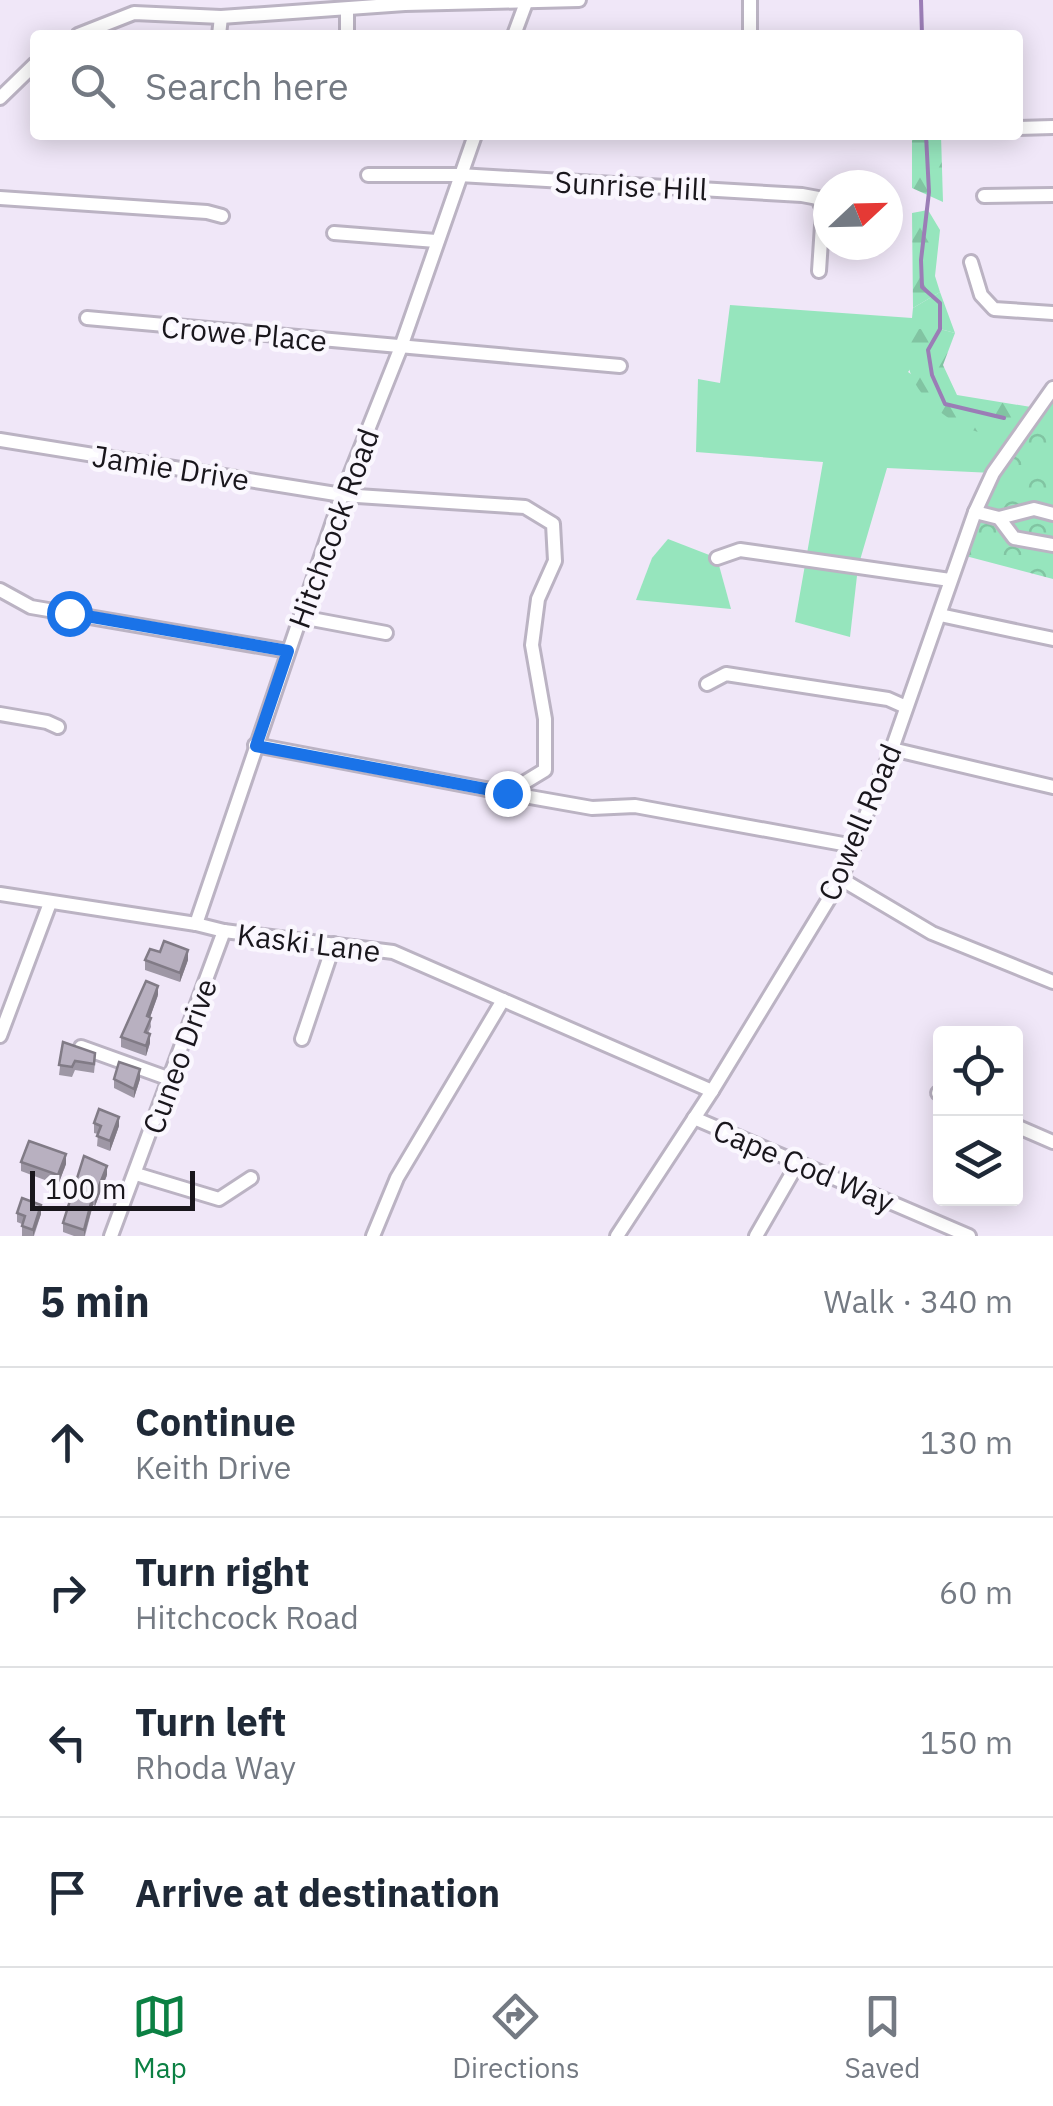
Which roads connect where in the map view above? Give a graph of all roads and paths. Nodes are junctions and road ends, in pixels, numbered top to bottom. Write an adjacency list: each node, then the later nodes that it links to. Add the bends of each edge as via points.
1 (578, 0): 3 (street)
2 (750, 0): 13 (street)
3 (527, 1): 4 (street); 12 (street)
4 (405, 2): 7 (street)
5 (161, 6): 8 (street); 9 (street)
6 (272, 6): 7 (street); 8 (street)
7 (347, 10): 11 (street)
8 (220, 17): 10 (street)
9 (90, 30)
10 (219, 30)
11 (348, 30)
12 (516, 30)
13 (750, 30)
14 (30, 69): 15 (street)
15 (0, 98)
16 (1053, 127): 17 (street)
17 (1023, 128)
18 (473, 140): 20 (street, Hitchcock Road)
19 (368, 175): 20 (street, Sunrise Hill)
20 (459, 175): 26 (street, Hitchcock Road); 28 (street, Sunrise Hill, via 818,198)
21 (1053, 195): 22 (street)
22 (984, 196)
23 (0, 198): 24 (street)
24 (222, 216)
25 (334, 232): 26 (street)
26 (436, 241): 31 (street, Hitchcock Road)
27 (971, 262): 29 (street, via 981,295 994,308)
28 (820, 271)
29 (1053, 313)
30 (87, 318): 31 (street, Crowe Place)
31 (401, 347): 32 (street, Crowe Place); 35 (street, Hitchcock Road)
32 (620, 366)
33 (1053, 388): 36 (street, Cowell Road, via 993,473)
34 (0, 440): 35 (street, Jamie Drive)
35 (342, 494): 44 (street, Hitchcock Road); 55 (street, Jamie Drive, via 524,506 553,524 556,561 538,599 532,646 546,770)
36 (975, 512): 38 (street); 41 (street, Cowell Road)
37 (1053, 514): 38 (street, via 1034,509)
38 (999, 518): 39 (street, via 1014,538)
39 (1053, 545)
40 (718, 558): 41 (street, via 740,550)
41 (950, 580): 43 (street, Cowell Road)
42 (0, 590): 47 (street, via 30,607)
43 (940, 615): 46 (street); 49 (street, Cowell Road)
44 (302, 617): 45 (street); 47 (street, Hitchcock Road)
45 (386, 633)
46 (1053, 639)
47 (288, 651): 52 (street, Hitchcock Road)
48 (707, 684): 49 (street, via 726,674)
49 (906, 707): 53 (street, Cowell Road)
50 (0, 714): 51 (street)
51 (58, 728)
52 (256, 746): 55 (street); 60 (street, Hitchcock Road)
53 (892, 749): 54 (street); 56 (street, Cowell Road)
54 (1053, 787)
55 (507, 793): 56 (street, via 592,808 621,805)
56 (854, 846): 57 (street, Cowell Road)
57 (841, 880): 63 (street, via 932,934); 69 (street, Cowell Road)
58 (0, 894): 59 (street, Kaski Lane)
59 (50, 903): 60 (street, Kaski Lane); 65 (street)
60 (196, 924): 61 (street, Kaski Lane)
61 (224, 931): 62 (street, Kaski Lane); 68 (street, Cuneo Drive)
62 (334, 944): 64 (street, Kaski Lane, via 393,952); 66 (street)
63 (1053, 982)
64 (503, 1000): 69 (street, Kaski Lane); 78 (street, via 397,1178)
65 (0, 1036)
66 (302, 1039)
67 (81, 1047): 68 (street)
68 (170, 1080): 74 (street, Cuneo Drive)
69 (712, 1091): 70 (street, Cowell Road)
70 (694, 1118): 73 (street, Cape Cod Way); 79 (street, Cowell Road)
71 (1023, 1129): 72 (street)
72 (1053, 1142)
73 (798, 1163): 76 (street, Cape Cod Way); 80 (street)
74 (136, 1174): 75 (street, via 219,1199); 77 (street, Cuneo Drive)
75 (251, 1178)
76 (947, 1232): 81 (street, Cape Cod Way)
77 (112, 1236)
78 (374, 1236)
79 (618, 1236)
80 (756, 1236)
81 (969, 1236)

